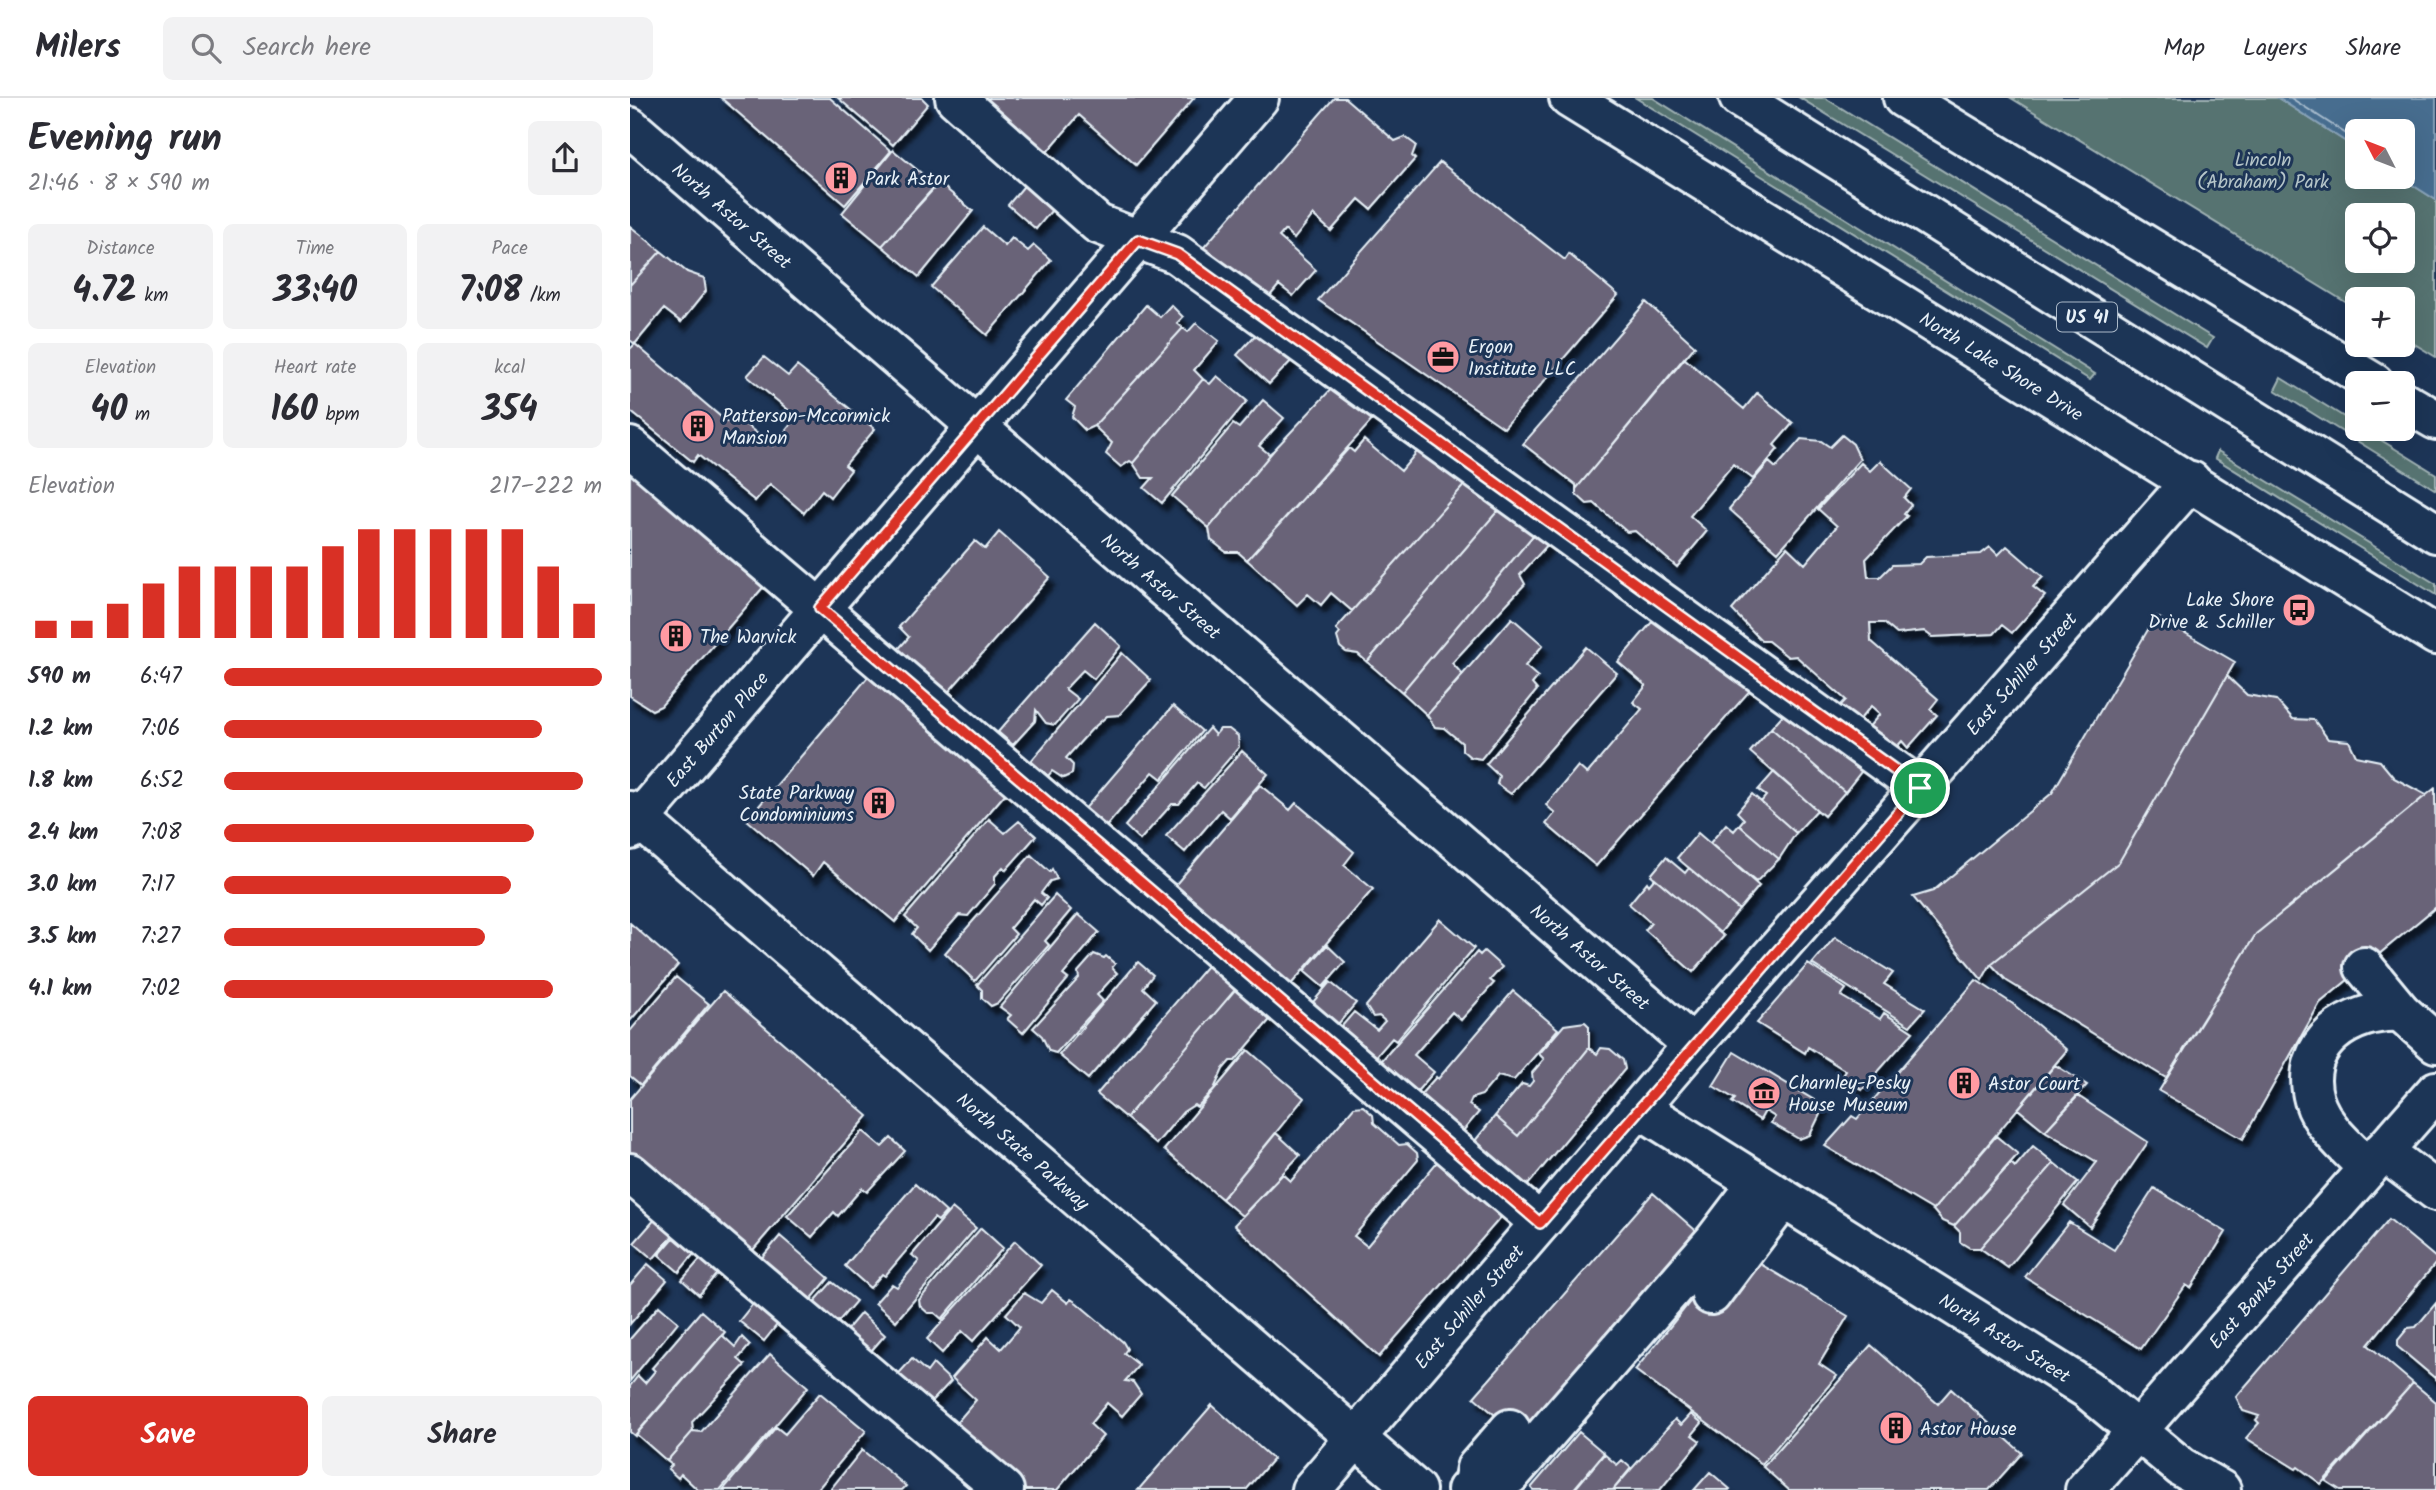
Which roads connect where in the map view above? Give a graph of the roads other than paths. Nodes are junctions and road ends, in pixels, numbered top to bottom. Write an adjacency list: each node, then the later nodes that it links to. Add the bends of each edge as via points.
1 (955, 98): 7 (main road, via 1098,224)
2 (1259, 98): 7 (main road, East Burton Place)
3 (1569, 98): 13 (main road, North Lake Shore Drive)
4 (1740, 98): 14 (main road, US 41)
5 (1903, 98): 8 (main road)
6 (630, 127): 11 (main road, North Astor Street)
7 (1138, 240): 11 (main road, East Burton Place); 17 (main road, via 1177,254)
8 (2354, 371)
9 (2415, 408): 10 (main road)
10 (2436, 420)
11 (977, 425): 15 (main road, East Burton Place); 22 (main road, North Astor Street)
12 (630, 447): 15 (main road)
13 (2191, 481): 16 (main road, North Lake Shore Drive); 17 (main road, East Schiller Street)
14 (2436, 533)
15 (820, 608): 18 (main road, East Burton Place); 29 (main road)
16 (2436, 635)
17 (1920, 788): 22 (main road, East Schiller Street)
18 (633, 820): 33 (main road, North State Parkway)
19 (2364, 967): 20 (main road)
20 (2401, 1012): 21 (main road); 25 (main road, via 2356,1017 2334,1029 2320,1046 2311,1076 2314,1101 2332,1132)
21 (2436, 1043)
22 (1693, 1045): 24 (main road, East Schiller Street)
23 (2436, 1091): 25 (main road, East Banks Street)
24 (1639, 1108): 27 (main road, North Astor Street); 29 (main road, East Schiller Street)
25 (2375, 1159): 28 (main road); 32 (main road, East Banks Street)
26 (630, 1173): 35 (main road)
27 (1771, 1191): 30 (main road); 32 (main road, North Astor Street, via 2087,1389); 34 (main road, via 1714,1241 1510,1475)
28 (2436, 1191)
29 (1540, 1223): 33 (main road, East Schiller Street)
30 (1712, 1295)
31 (1510, 1429): 34 (main road, via 1476,1468)
32 (2135, 1432): 38 (main road, East Banks Street); 39 (main road, North Astor Street, via 2180,1467)
33 (1355, 1438): 36 (main road, East Schiller Street); 37 (main road, North State Parkway)
34 (1470, 1487)
35 (1004, 1490)
36 (1311, 1490)
37 (1416, 1490)
38 (2085, 1490)
39 (2221, 1490)

